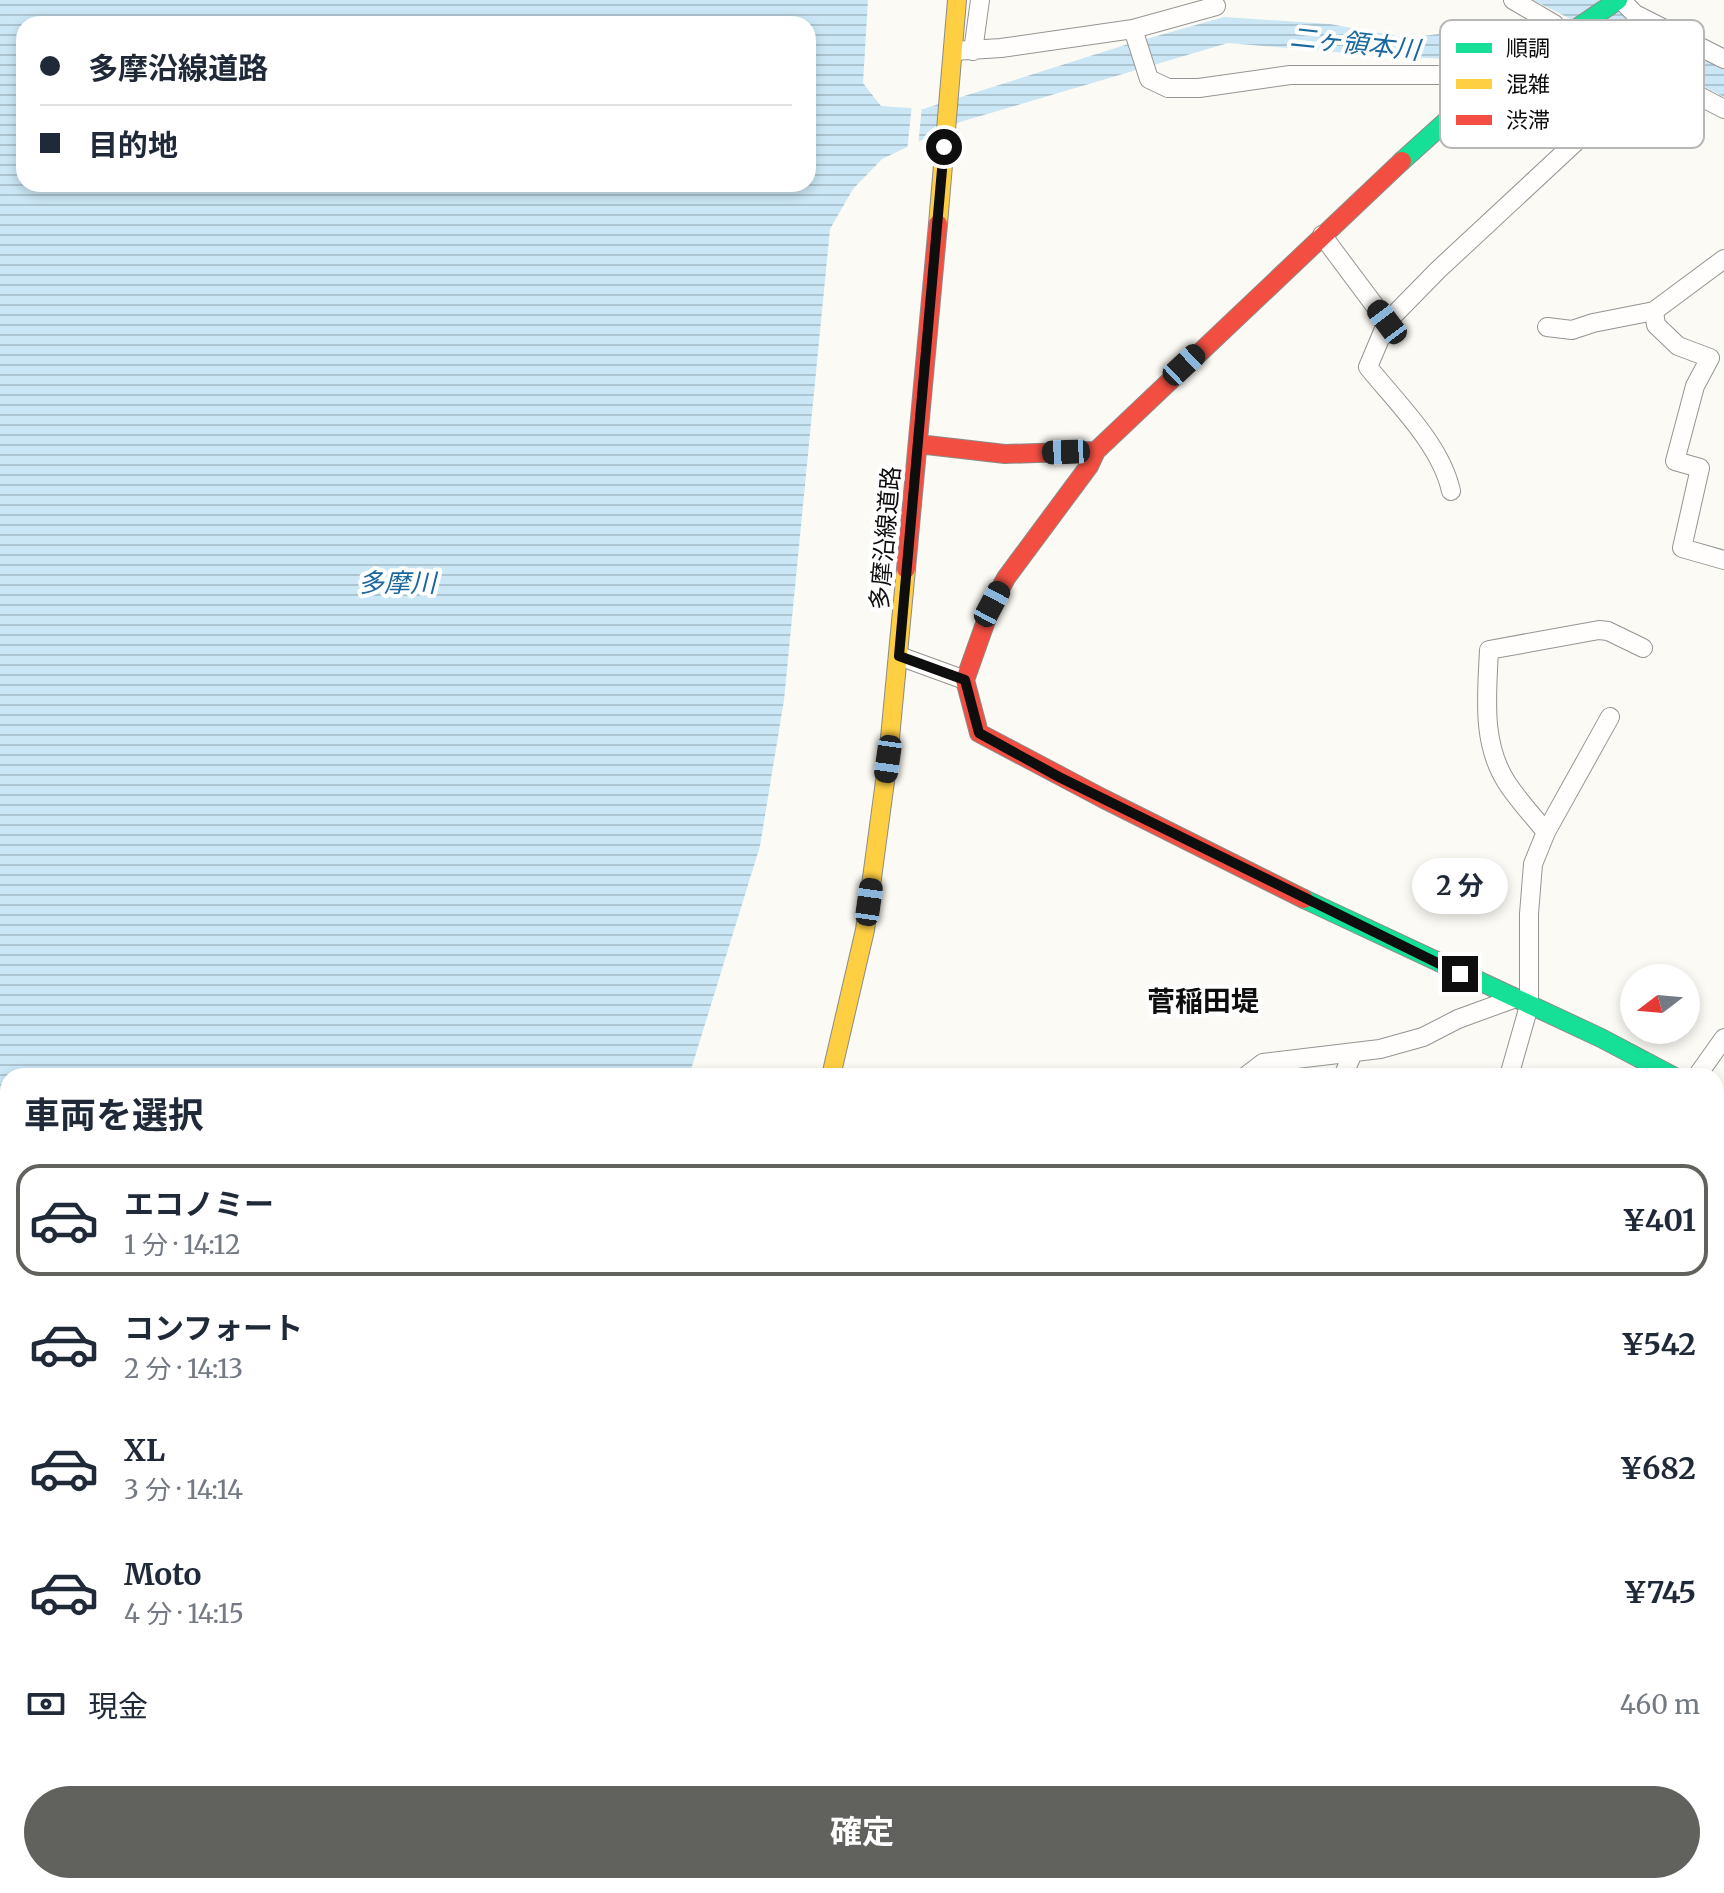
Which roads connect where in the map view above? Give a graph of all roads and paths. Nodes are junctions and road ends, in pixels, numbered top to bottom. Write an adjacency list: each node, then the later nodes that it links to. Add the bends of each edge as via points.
1 (957, 0): 11 (street, 多摩沿線道路)
2 (980, 0): 11 (street)
3 (1513, 0): 6 (street)
4 (1617, 1): 7 (street); 8 (street)
5 (1216, 6): 9 (street)
6 (1547, 20)
7 (1590, 20)
8 (1647, 20)
9 (1133, 29): 11 (street); 13 (street, via 1149,79 1168,88 1290,75)
10 (1704, 49): 12 (street)
11 (960, 56): 23 (street, 多摩沿線道路, via 941,174)
12 (1724, 59)
13 (1440, 75)
14 (1704, 98): 15 (street)
15 (1724, 109)
16 (1440, 127): 18 (street)
17 (1569, 148): 21 (street)
18 (1322, 235): 21 (street); 24 (street)
19 (1724, 259): 20 (street)
20 (1654, 311): 22 (street, via 1572,330); 26 (street, via 1656,325 1678,346 1710,358 1695,386 1675,461 1700,468 1682,548)
21 (1387, 322): 25 (street, via 1368,367 1435,452)
22 (1547, 327)
23 (918, 444): 24 (street, via 1005,454); 28 (street, 多摩沿線道路)
24 (1096, 451): 29 (street, via 1006,578)
25 (1451, 491)
26 (1724, 560)
27 (1643, 648): 31 (street, via 1599,630 1489,650 1486,715 1496,762)
28 (899, 656): 29 (street); 35 (street, 多摩沿線道路, via 865,930)
29 (965, 680): 32 (street, via 979,733)
30 (1610, 717): 31 (street)
31 (1546, 832): 32 (street, via 1533,864)
32 (1521, 1003): 34 (street, via 1458,1019 1423,1037); 38 (street); 39 (street)
33 (1724, 1038): 40 (street)
34 (1353, 1053): 36 (street); 37 (street)
35 (834, 1068)
36 (1256, 1068)
37 (1346, 1068)
38 (1510, 1068)
39 (1660, 1068)
40 (1703, 1068)

